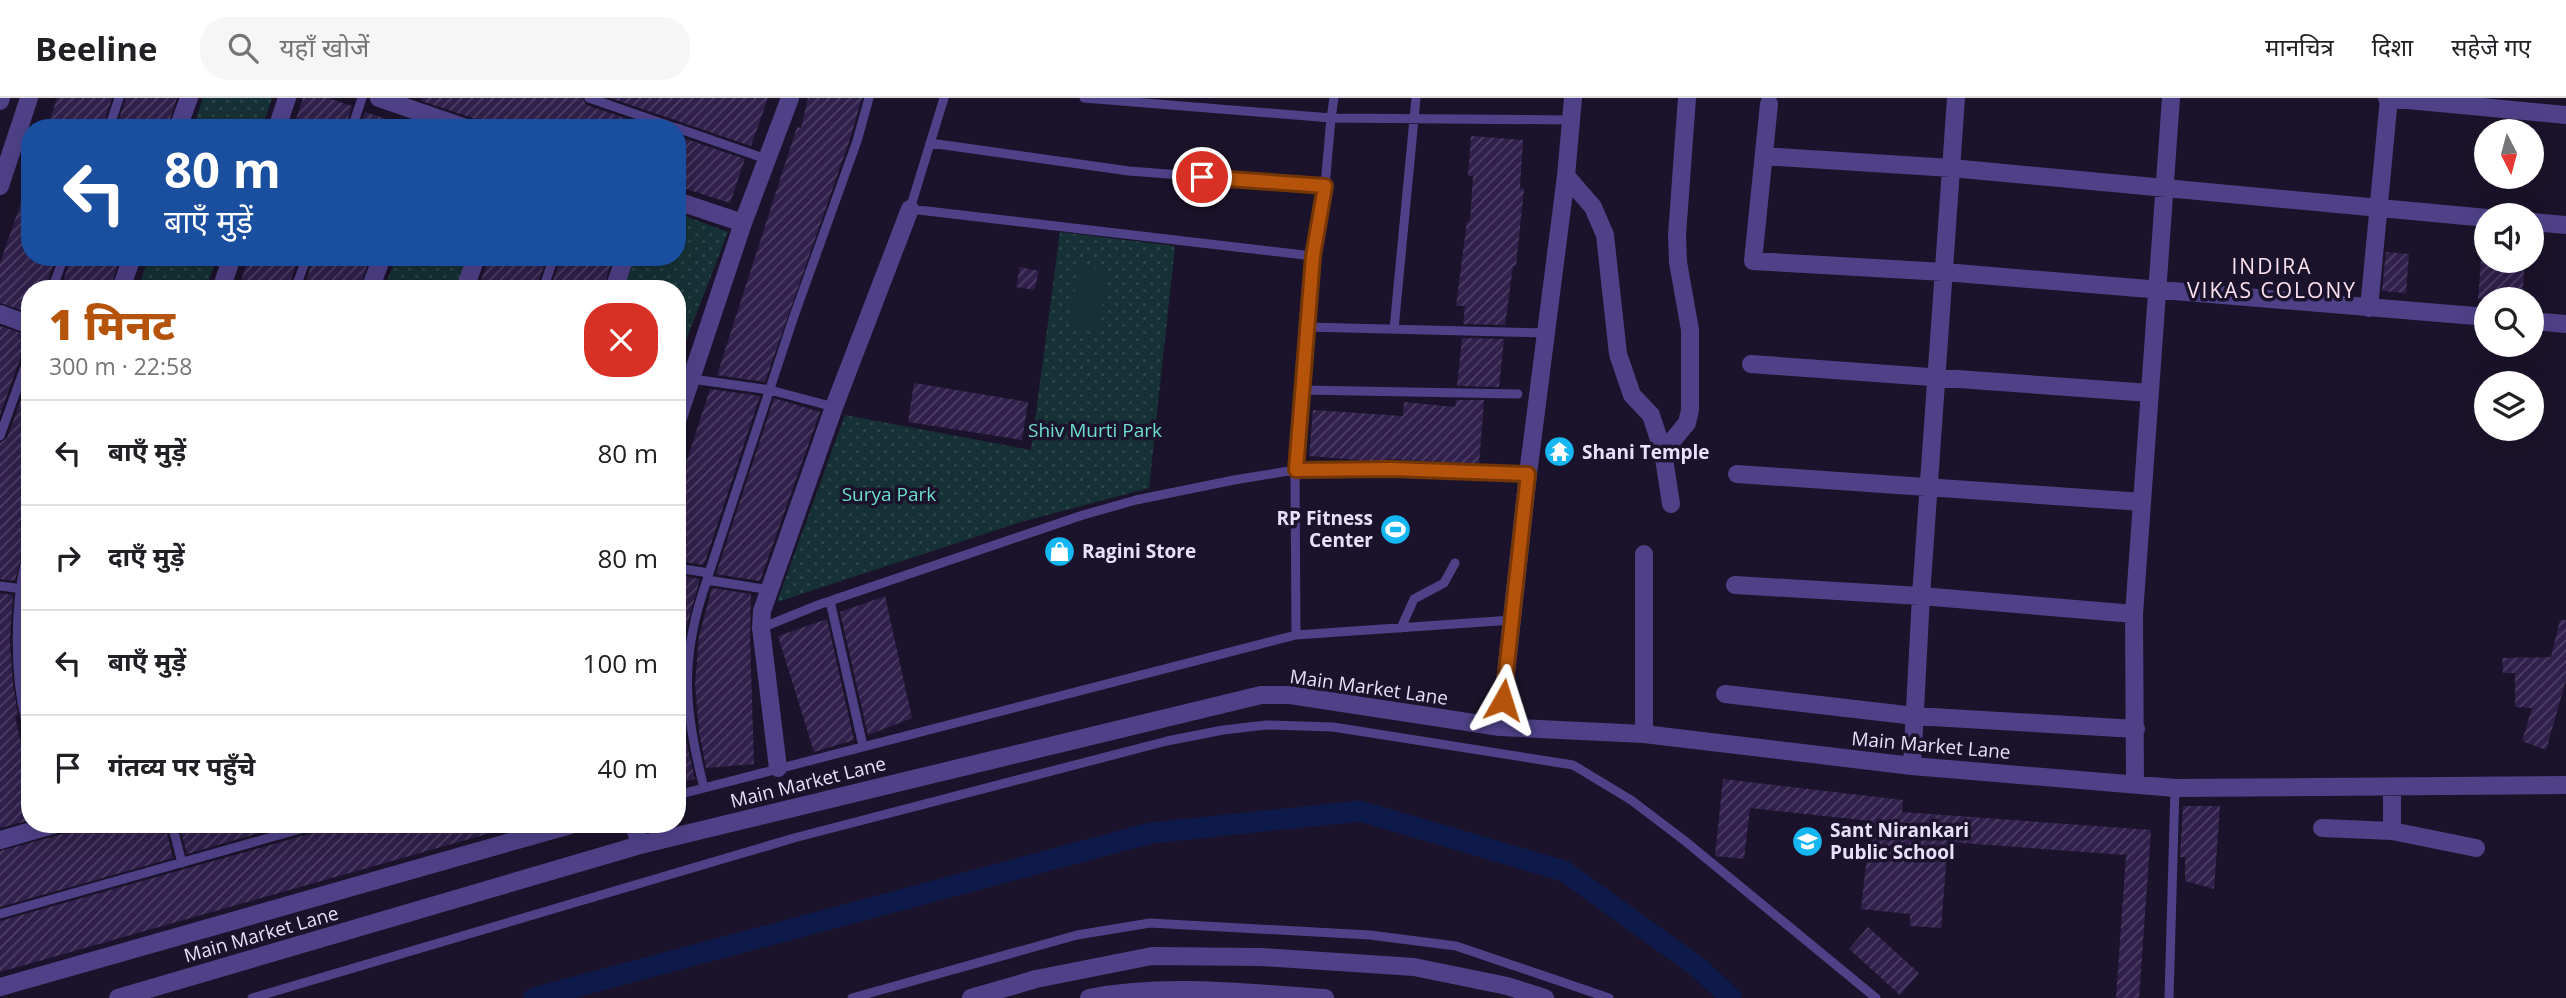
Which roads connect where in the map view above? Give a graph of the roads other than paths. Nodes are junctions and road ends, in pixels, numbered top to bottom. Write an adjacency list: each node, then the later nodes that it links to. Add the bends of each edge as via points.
1 (29, 98): 25 (street)
2 (120, 98): 26 (lane)
3 (189, 98): 27 (street)
4 (287, 98): 28 (street)
5 (362, 98): 29 (lane)
6 (379, 98): 30 (street)
7 (589, 98): 31 (lane)
8 (790, 98): 37 (street)
9 (869, 98): 66 (lane, via 858,141)
10 (944, 98): 35 (lane)
11 (1084, 98): 12 (lane)
12 (1093, 98): 20 (lane)
13 (1334, 98): 23 (lane)
14 (1416, 98): 24 (lane)
15 (1573, 98): 32 (street)
16 (1687, 98): 73 (street, via 1677,235 1690,330 1690,410 1687,423)
17 (1956, 98): 38 (street)
18 (2171, 98): 42 (street)
19 (2388, 98): 22 (street); 45 (street)
20 (1194, 102): 23 (lane)
21 (1769, 104): 36 (street)
22 (2566, 115)
23 (1331, 118): 24 (lane); 41 (lane)
24 (1414, 118): 32 (lane); 60 (lane)
25 (22, 119)
26 (112, 119)
27 (181, 119)
28 (279, 119)
29 (355, 119)
30 (424, 119)
31 (651, 119)
32 (1571, 120): 39 (street)
33 (21, 122): 40 (street)
34 (686, 131): 37 (lane)
35 (930, 143): 41 (lane, via 1129,172); 44 (lane)
36 (1764, 156): 38 (street); 51 (street, via 1753,261)
37 (766, 159): 47 (street)
38 (1951, 167): 42 (street); 51 (street)
39 (1566, 176): 61 (street); 73 (street, via 1593,207 1605,235 1618,354 1632,395 1651,415)
40 (0, 186)
41 (1325, 186): 50 (lane)
42 (2164, 188): 45 (street); 52 (street)
43 (686, 204): 47 (street)
44 (909, 209): 50 (lane); 71 (street)
45 (2378, 209): 46 (street); 53 (street)
46 (2474, 217)
47 (743, 223): 65 (street)
48 (2544, 223): 49 (street)
49 (2566, 225)
50 (1313, 256): 59 (lane)
51 (1944, 272): 52 (street); 64 (street)
52 (2157, 290): 53 (street); 68 (street)
53 (2369, 308): 55 (street)
54 (0, 314): 56 (street)
55 (2474, 316)
56 (21, 322)
57 (2544, 322): 58 (street)
58 (2566, 324)
59 (1307, 327): 60 (lane); 67 (lane)
60 (1394, 330): 61 (lane)
61 (1546, 333): 75 (street)
62 (1751, 364): 64 (street)
63 (21, 378): 72 (lane)
64 (1937, 378): 68 (street); 77 (street)
65 (692, 379): 66 (lane); 70 (street)
66 (769, 390): 71 (lane); 83 (lane)
67 (1301, 390): 69 (lane); 74 (lane)
68 (2150, 393): 78 (street)
69 (1518, 394)
70 (686, 396)
71 (834, 407): 87 (street)
72 (0, 436)
73 (1663, 452): 79 (street)
74 (1296, 470): 75 (lane); 89 (lane, via 1136,500); 94 (lane)
75 (1528, 474): 91 (street)
76 (1737, 474): 77 (street)
77 (1929, 485): 78 (street); 88 (street)
78 (2142, 502): 90 (street)
79 (1671, 504)
80 (1644, 555): 99 (street)
81 (1455, 562): 93 (lane, via 1444,583 1414,599)
82 (686, 571): 83 (lane)
83 (708, 577): 87 (lane); 105 (lane, via 688,646 687,692)
84 (1735, 585): 88 (street)
85 (0, 586): 86 (lane)
86 (21, 589)
87 (770, 590): 92 (street)
88 (1921, 596): 90 (street); 96 (street)
89 (830, 601): 92 (lane); 100 (lane)
90 (2134, 614): 98 (street)
91 (1512, 620): 93 (lane); 97 (street)
92 (761, 628): 102 (street)
93 (1401, 628): 94 (lane)
94 (1296, 635): 100 (lane)
95 (1725, 694): 96 (street)
96 (1915, 716): 98 (street); 101 (street)
97 (1500, 727): 99 (street, Main Market Lane); 117 (street, Main Market Lane, via 1290,695 1261,695)
98 (2136, 729): 103 (street)
99 (1644, 734): 101 (street, Main Market Lane)
100 (863, 746): 102 (lane)
101 (1912, 766): 103 (street, Main Market Lane)
102 (778, 768): 105 (lane)
103 (2135, 784): 106 (street, Main Market Lane)
104 (2566, 785): 107 (street, Main Market Lane)
105 (704, 788): 108 (lane)
106 (2175, 788): 107 (street, Main Market Lane); 131 (lane)
107 (2392, 788): 110 (street)
108 (686, 793)
109 (2322, 828): 110 (street)
110 (2392, 831): 118 (street)
111 (24, 833): 116 (street)
112 (175, 833): 119 (lane)
113 (287, 833): 119 (lane)
114 (519, 833): 121 (street)
115 (637, 833): 117 (street)
116 (0, 840)
117 (640, 845): 122 (street, Main Market Lane)
118 (2476, 848)
119 (183, 863): 120 (lane)
120 (0, 914)
121 (0, 987)
122 (118, 998)
123 (252, 998): 130 (lane, via 794,838 1167,741 1266,725 1333,727 1573,765 1631,800 1685,841)
124 (852, 998): 129 (lane, via 1077,935 1150,923 1370,935 1456,946)
125 (971, 998): 128 (street, via 1036,979 1152,956 1261,957 1414,967)
126 (1089, 998): 127 (street, via 1151,991)
127 (1325, 998)
128 (1545, 998)
129 (1609, 998)
130 (1876, 998)
131 (2168, 998)

